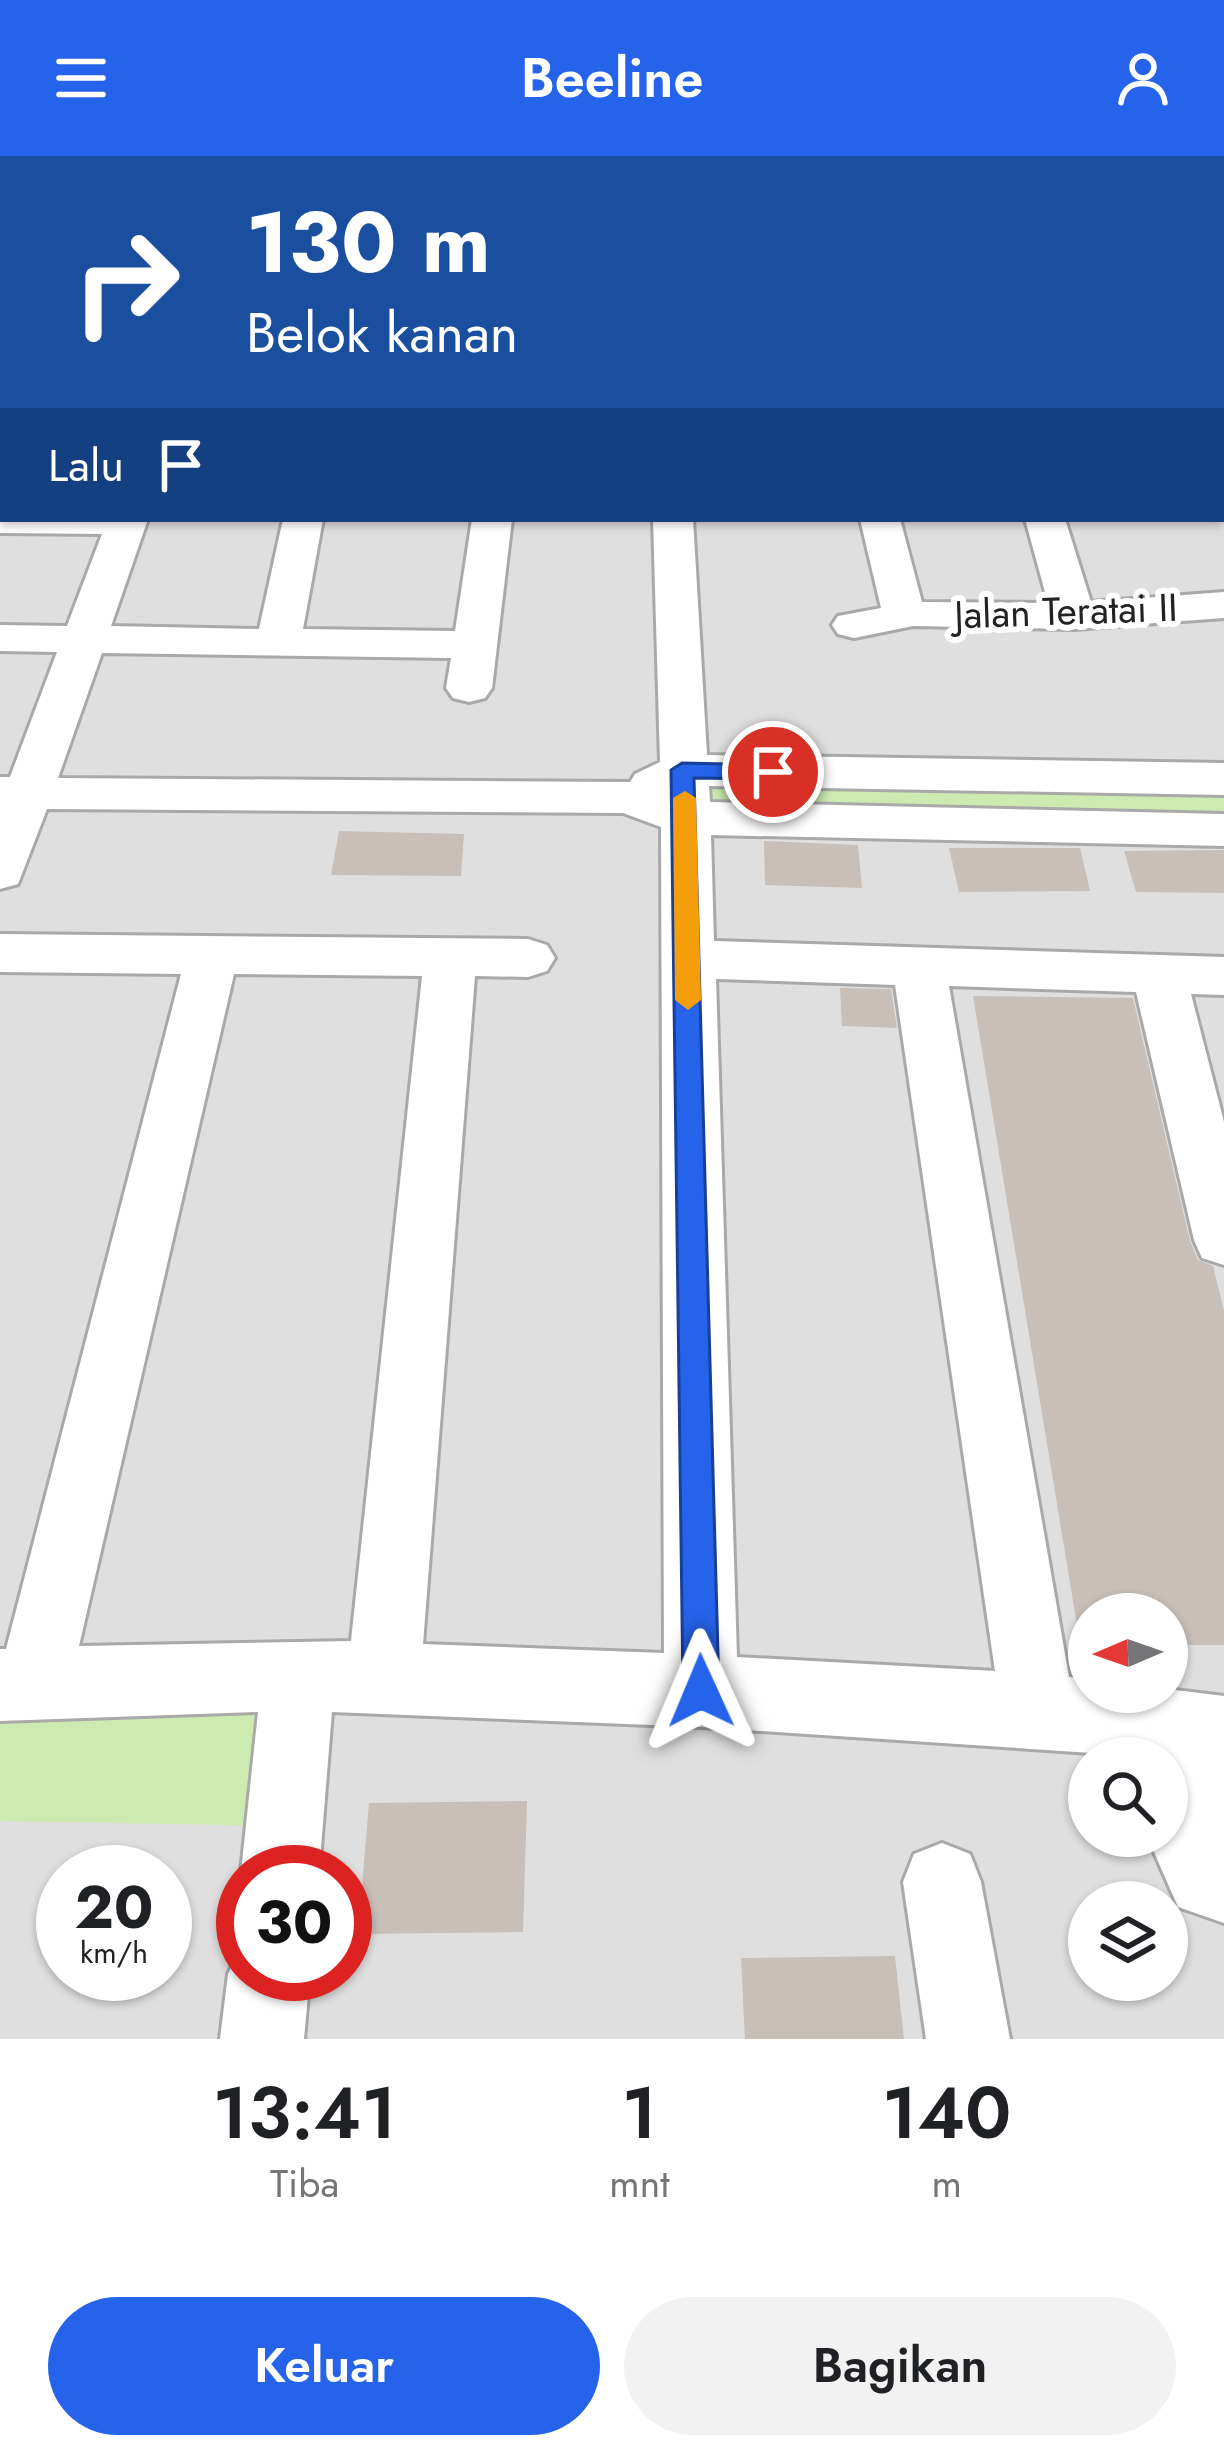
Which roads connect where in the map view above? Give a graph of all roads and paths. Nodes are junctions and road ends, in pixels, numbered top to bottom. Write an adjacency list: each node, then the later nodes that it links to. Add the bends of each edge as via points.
1 (126, 522): 12 (street)
2 (302, 522): 13 (street)
3 (492, 522): 13 (street, via 473,666)
4 (673, 522): 16 (street)
5 (881, 522): 7 (street, via 898,601)
6 (1046, 522): 9 (street)
7 (908, 612): 9 (street, Jalan Teratai II); 10 (street, Jalan Teratai II)
8 (1221, 612): 9 (street, Jalan Teratai II)
9 (1074, 616)
10 (854, 625)
11 (0, 638): 12 (street)
12 (82, 640): 13 (street); 15 (street)
13 (278, 644)
14 (1224, 779): 16 (street)
15 (12, 793): 16 (street); 18 (street)
16 (684, 794): 17 (street); 23 (street)
17 (1224, 830)
18 (0, 872)
19 (0, 952): 20 (street)
20 (213, 952): 21 (street); 30 (street)
21 (450, 958): 22 (street); 29 (street)
22 (528, 958)
23 (687, 959): 24 (street); 31 (street)
24 (919, 968): 25 (street); 32 (street)
25 (1159, 974): 26 (street); 27 (street)
26 (1224, 976)
27 (1224, 1240)
28 (298, 1675): 29 (street); 30 (street); 34 (street)
29 (383, 1681): 31 (street)
30 (17, 1684)
31 (701, 1691): 32 (street)
32 (1038, 1710): 33 (street)
33 (1203, 1731): 36 (street, via 1189,1844 1206,1879)
34 (282, 1845)
35 (942, 1882): 39 (street)
36 (1224, 1884)
37 (266, 2001): 38 (street)
38 (262, 2039)
39 (968, 2039)

